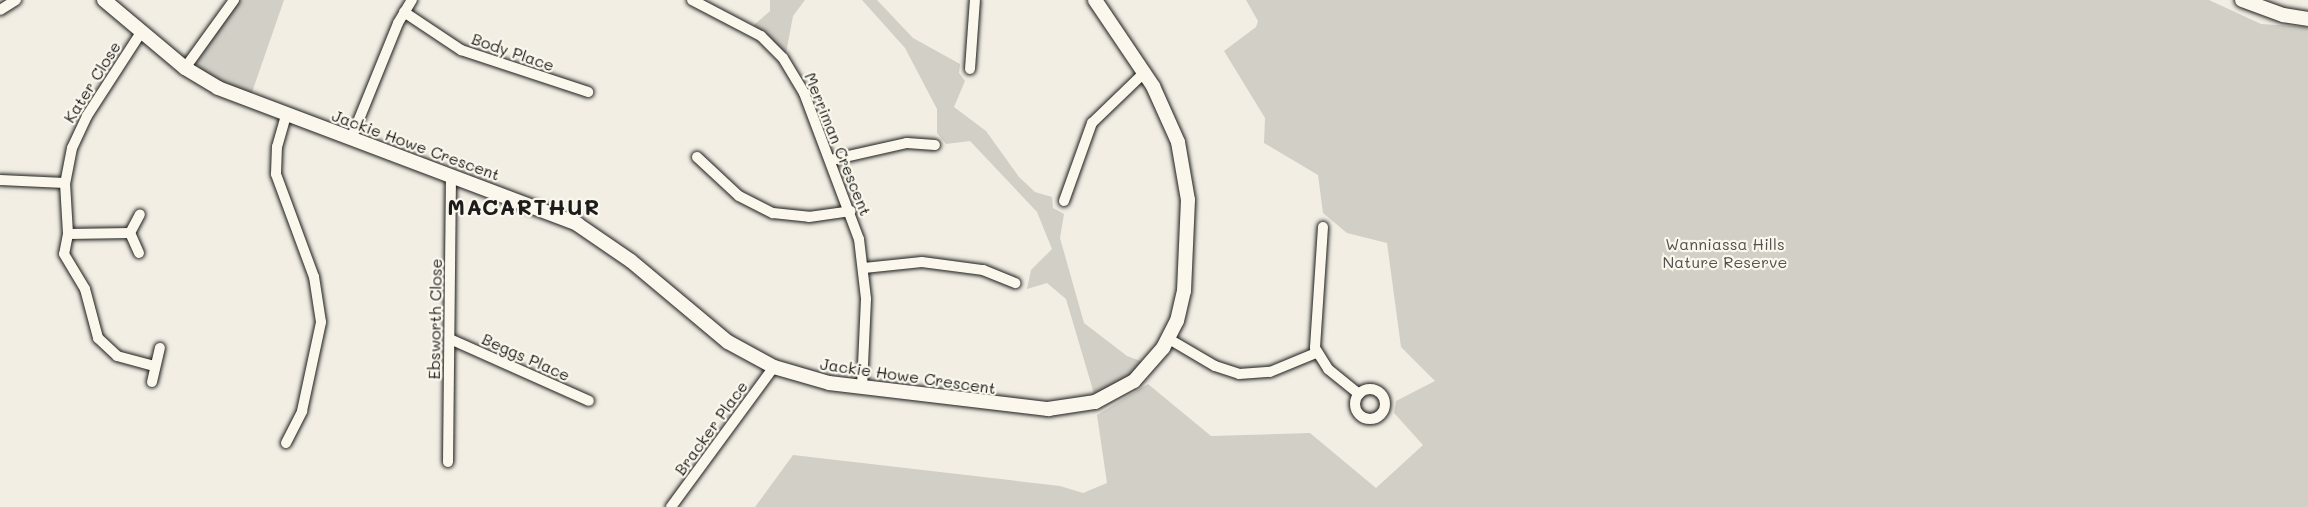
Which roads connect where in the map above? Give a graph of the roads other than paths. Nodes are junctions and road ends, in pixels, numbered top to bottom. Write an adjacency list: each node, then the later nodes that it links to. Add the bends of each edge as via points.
1 (16, 0): 9 (street)
2 (104, 0): 12 (street, Jackie Howe Crescent)
3 (234, 0): 13 (street)
4 (412, 0): 10 (street)
5 (692, 0): 21 (street, Merriman Crescent, via 752,30 783,58 804,93)
6 (975, 0): 14 (street)
7 (1095, 0): 15 (street, Jackie Howe Crescent)
8 (2242, 0): 11 (street, via 2283,15)
9 (1, 8)
10 (404, 12): 16 (street, Body Place, via 461,50); 18 (street)
11 (2308, 19)
12 (140, 34): 13 (street, Jackie Howe Crescent); 24 (street, Kater Close, via 76,137)
13 (184, 68): 17 (street, Jackie Howe Crescent)
14 (970, 69)
15 (1145, 72): 25 (street, via 1092,123); 35 (street, Jackie Howe Crescent, via 1171,121 1188,200 1184,291)
16 (588, 92)
17 (286, 116): 18 (street, Jackie Howe Crescent); 44 (street, via 277,147 276,174 314,277 321,322 302,411)
18 (351, 139): 22 (street, Jackie Howe Crescent)
19 (934, 145): 21 (street, via 907,143)
20 (697, 158): 26 (street, via 739,196 773,213 809,217)
21 (831, 160): 26 (street, Merriman Crescent)
22 (451, 176): 34 (street, Ebsworth Close); 39 (street, Jackie Howe Crescent, via 577,224 632,261 728,342)
23 (0, 180): 24 (street)
24 (65, 183): 30 (street, Kater Close)
25 (1064, 201)
26 (851, 211): 32 (street, Merriman Crescent)
27 (140, 214): 29 (street)
28 (1323, 227): 37 (street, via 1313,333)
29 (130, 232): 30 (street); 31 (street)
30 (68, 234): 38 (street, Kater Close, via 64,254 85,289 98,338 117,356)
31 (140, 253)
32 (864, 268): 33 (street, via 922,262 983,270); 41 (street, Merriman Crescent)
33 (1016, 283)
34 (450, 339): 43 (street, Beggs Place); 45 (street, Ebsworth Close)
35 (1169, 339): 37 (street, via 1215,366 1239,374 1270,372); 41 (street, Jackie Howe Crescent, via 1150,366 1125,387 1072,408 1035,409)
36 (160, 348): 38 (street)
37 (1316, 353): 42 (street, via 1328,369)
38 (154, 366): 40 (street)
39 (774, 367): 41 (street, Jackie Howe Crescent, via 829,384); 46 (street, Bracker Place)
40 (152, 382)
41 (862, 388)
42 (1359, 394)
43 (589, 401)
44 (286, 443)
45 (448, 462)
46 (671, 507)

